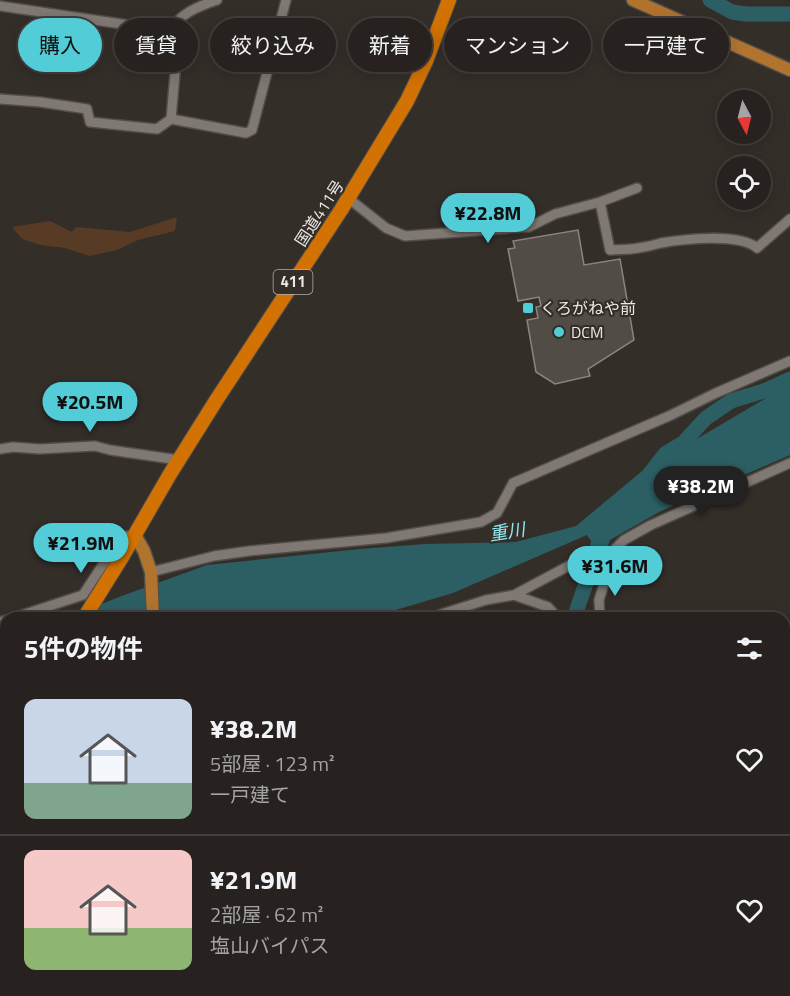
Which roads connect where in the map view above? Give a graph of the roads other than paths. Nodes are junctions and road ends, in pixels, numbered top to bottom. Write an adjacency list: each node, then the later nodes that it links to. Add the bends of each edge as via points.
1 (217, 0): 6 (street)
2 (286, 0): 11 (street, via 252,130 246,133)
3 (449, 0): 13 (highway, 国道411号 / 411, via 407,100)
4 (633, 0): 8 (main road)
5 (0, 6): 7 (street)
6 (180, 18)
7 (114, 23)
8 (790, 70)
9 (175, 72): 11 (street)
10 (0, 99): 11 (street, via 87,109 90,122 157,129)
11 (171, 119)
12 (637, 188): 14 (street)
13 (348, 198): 14 (street, via 386,228 405,236 529,227 555,214); 18 (highway, 国道411号 / 411)
14 (600, 202): 15 (street, via 610,250 698,239 728,239 757,248)
15 (790, 219)
16 (790, 361): 22 (street, via 513,483 497,513 481,522 387,538 214,556)
17 (0, 449): 18 (street, via 95,446)
18 (179, 460): 20 (highway, 国道411号 / 411)
19 (790, 463): 21 (street, via 624,540 615,549)
20 (135, 535): 22 (main road); 24 (street, via 121,537 83,595); 25 (highway, 国道411号 / 411)
21 (609, 571): 23 (street, via 574,563); 29 (street, via 599,600)
22 (151, 572): 26 (main road)
23 (514, 595): 27 (street); 28 (street)
24 (31, 612)
25 (88, 612)
26 (153, 612)
27 (448, 612)
28 (553, 612)
29 (600, 612)

